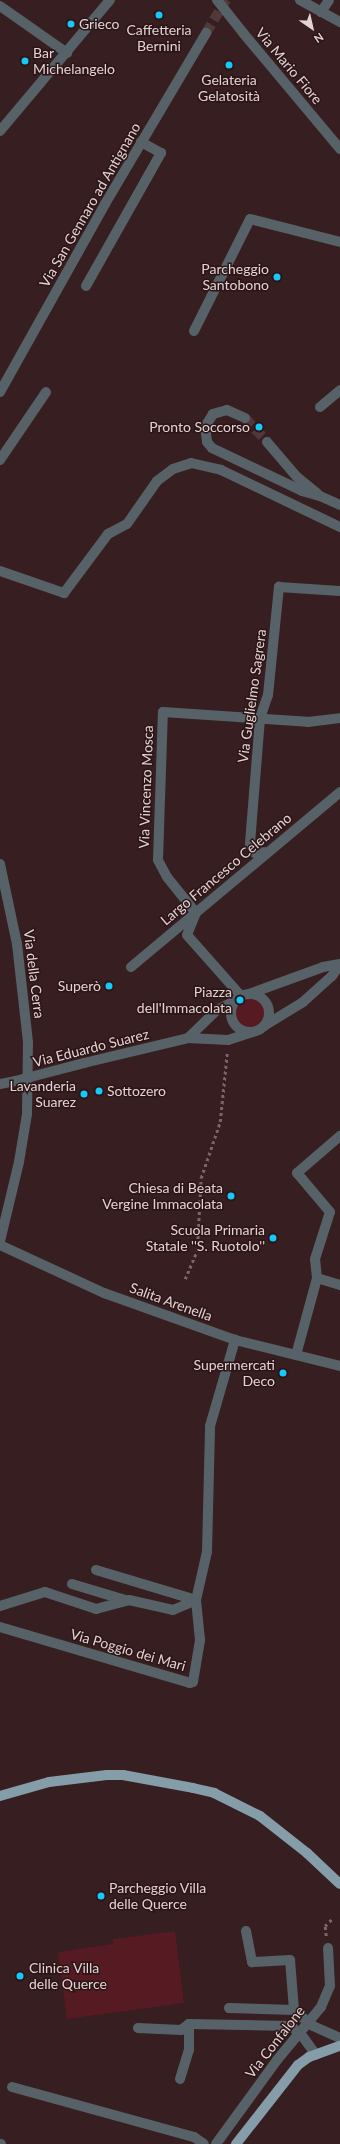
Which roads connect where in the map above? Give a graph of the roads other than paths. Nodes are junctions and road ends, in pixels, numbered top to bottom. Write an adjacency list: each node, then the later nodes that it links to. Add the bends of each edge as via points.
1 (110, 0): 9 (street)
2 (217, 0): 12 (street, Via Mario Fiore, bridge)
3 (300, 0): 6 (street)
4 (329, 0): 6 (street)
5 (0, 6): 9 (street)
6 (321, 12): 7 (street)
7 (340, 22)
8 (206, 34): 11 (street, Via San Gennaro ad Antignano)
9 (67, 53): 10 (street)
10 (0, 131)
11 (142, 142): 14 (street, via 161,154); 17 (street, Via San Gennaro ad Antignano)
12 (340, 149)
13 (340, 242): 15 (street, via 250,219)
14 (86, 286)
15 (194, 331)
16 (340, 390): 19 (street)
17 (0, 392)
18 (46, 392): 22 (street)
19 (320, 407)
20 (245, 418): 23 (street, via 227,410 213,414 205,427 207,442 212,448 295,488)
21 (267, 442): 23 (street, via 297,477)
22 (0, 460)
23 (320, 496): 24 (street)
24 (340, 505)
25 (340, 527): 26 (street, via 221,470 191,463 173,469 157,481 127,524 108,534 64,593)
26 (0, 571)
27 (340, 591): 28 (street, Via Guglielmo Sagrera, via 279,587 268,695)
28 (260, 718): 29 (street, via 316,722); 31 (street, Via Guglielmo Sagrera, via 250,843 255,853); 33 (street, Via Vincenzo Mosca, via 162,712 158,860 163,872)
29 (340, 718)
30 (340, 793): 31 (street, Largo Francesco Celebrano)
31 (268, 852): 33 (street, Largo Francesco Celebrano)
32 (0, 864): 42 (street, Via della Cerra, via 17,944 28,1042 27,1114 19,1162)
33 (196, 912): 35 (street, Largo Francesco Celebrano); 36 (street, via 187,935)
34 (340, 964): 36 (street, via 323,967); 37 (street, via 332,976 302,1002)
35 (131, 967)
36 (242, 997): 37 (street, via 259,996 267,1004 269,1016); 38 (street, via 232,1010 234,1023 244,1031); 39 (street, via 217,1010)
37 (263, 1027): 38 (street)
38 (253, 1032): 39 (street, via 228,1040)
39 (188, 1038): 40 (street, Via Eduardo Suarez, bridge)
40 (0, 1084)
41 (340, 1136): 44 (street, via 297,1173 330,1212 316,1259)
42 (0, 1241)
43 (0, 1245): 46 (street, Salita Arenella, via 104,1293)
44 (317, 1278): 45 (street); 47 (street)
45 (340, 1285)
46 (235, 1340): 47 (street, Salita Arenella); 52 (street, Via Poggio dei Mari, via 210,1426 207,1552)
47 (296, 1355): 48 (street, Salita Arenella)
48 (340, 1366)
49 (96, 1570): 52 (street)
50 (72, 1584): 51 (street)
51 (125, 1600): 52 (street, via 174,1610); 53 (street, via 96,1609 44,1592)
52 (196, 1600): 54 (street, Via Poggio dei Mari, via 200,1640 193,1680 190,1683)
53 (0, 1606)
54 (0, 1627)
55 (0, 1796): 56 (main road, via 49,1782 108,1775 124,1775 214,1793 260,1816 307,1853)
56 (340, 1884)
57 (246, 1931): 60 (street, via 252,1962 290,1960)
58 (328, 1948): 69 (street, Via Confalone, via 330,1986 321,2007 277,2060)
59 (229, 2008): 60 (street)
60 (294, 2010): 63 (street, bridge, via 315,2027)
61 (189, 2024): 62 (street, via 181,2030); 65 (street, bridge, via 291,2026); 66 (street, via 188,2050)
62 (138, 2028)
63 (340, 2038)
64 (340, 2046): 65 (main road)
65 (316, 2055): 70 (main road, via 298,2065)
66 (180, 2079)
67 (12, 2087): 68 (street, via 194,2137)
68 (204, 2144)
69 (216, 2144)
70 (236, 2144)

